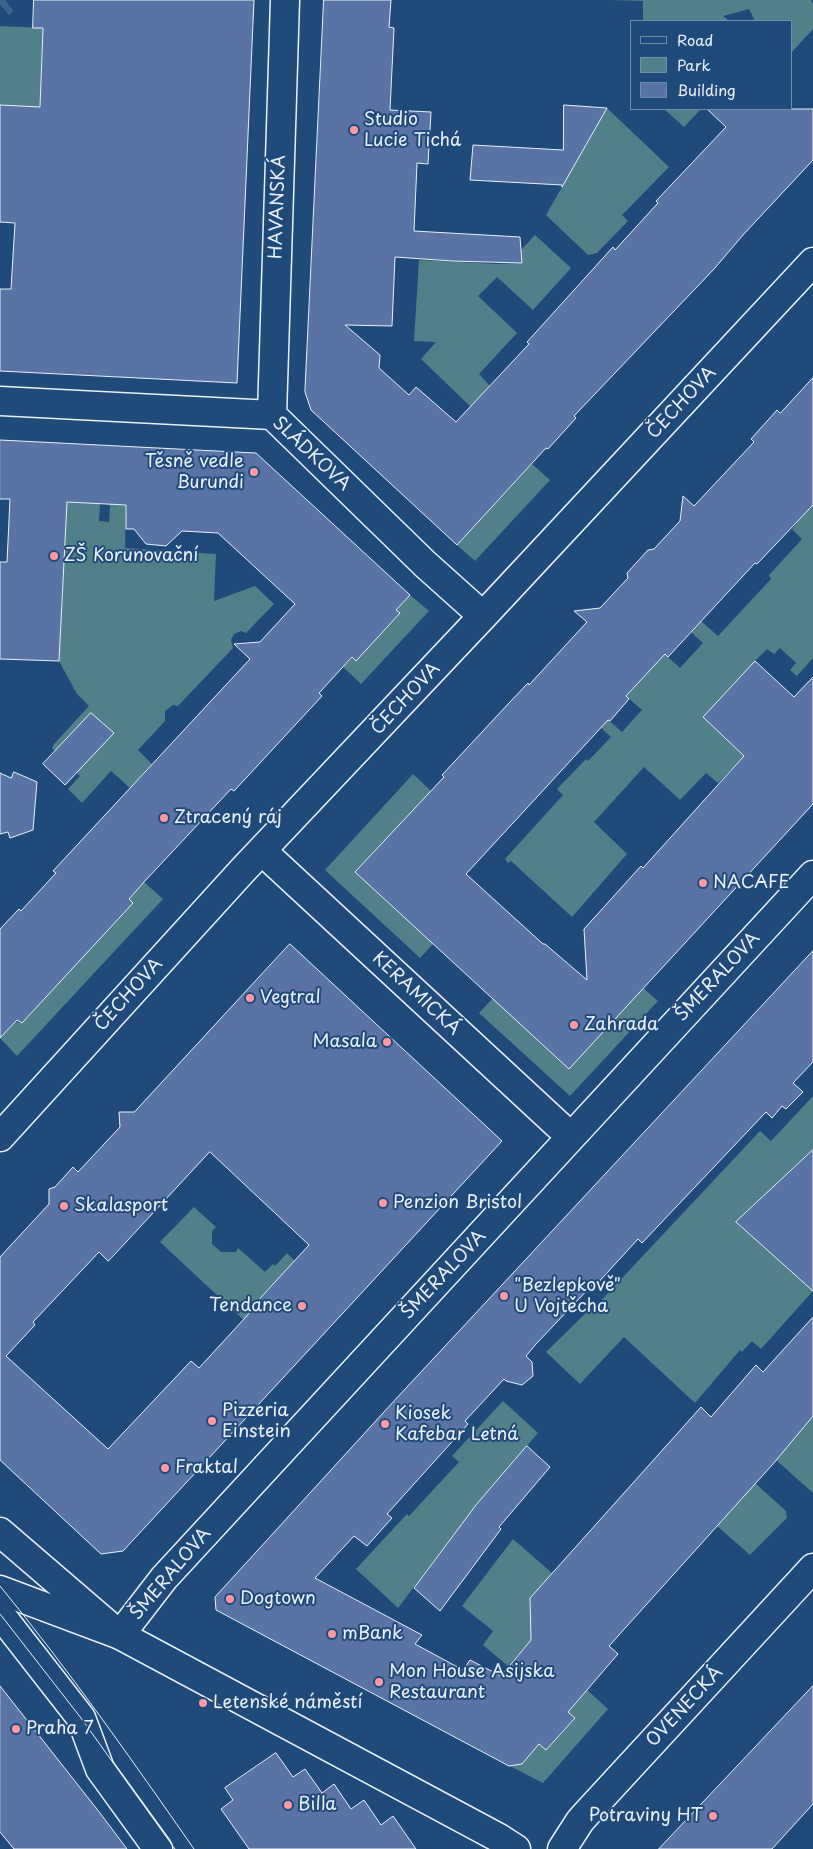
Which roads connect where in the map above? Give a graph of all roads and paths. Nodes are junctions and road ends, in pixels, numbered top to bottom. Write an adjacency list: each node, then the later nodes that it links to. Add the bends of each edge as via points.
1 (285, 0): 4 (street, HAVANSKÁ)
2 (813, 262): 5 (street, ČECHOVA)
3 (0, 401): 4 (street, SLÁDKOVA)
4 (272, 415): 5 (street, SLÁDKOVA)
5 (483, 616): 6 (street, ČECHOVA)
6 (262, 851): 8 (street, ČECHOVA); 9 (street, KERAMICKÁ)
7 (813, 875): 9 (street, ŠMERALOVA)
8 (0, 1136)
9 (570, 1136): 14 (street, ŠMERALOVA, via 164,1578)
10 (0, 1532): 14 (street)
11 (813, 1568): 17 (street, OVENECKÁ, via 584,1816)
12 (0, 1590): 14 (street)
13 (0, 1614): 15 (street, via 81,1718 100,1769)
14 (120, 1635): 16 (street)
15 (158, 1849)
16 (516, 1849)
17 (562, 1849)

